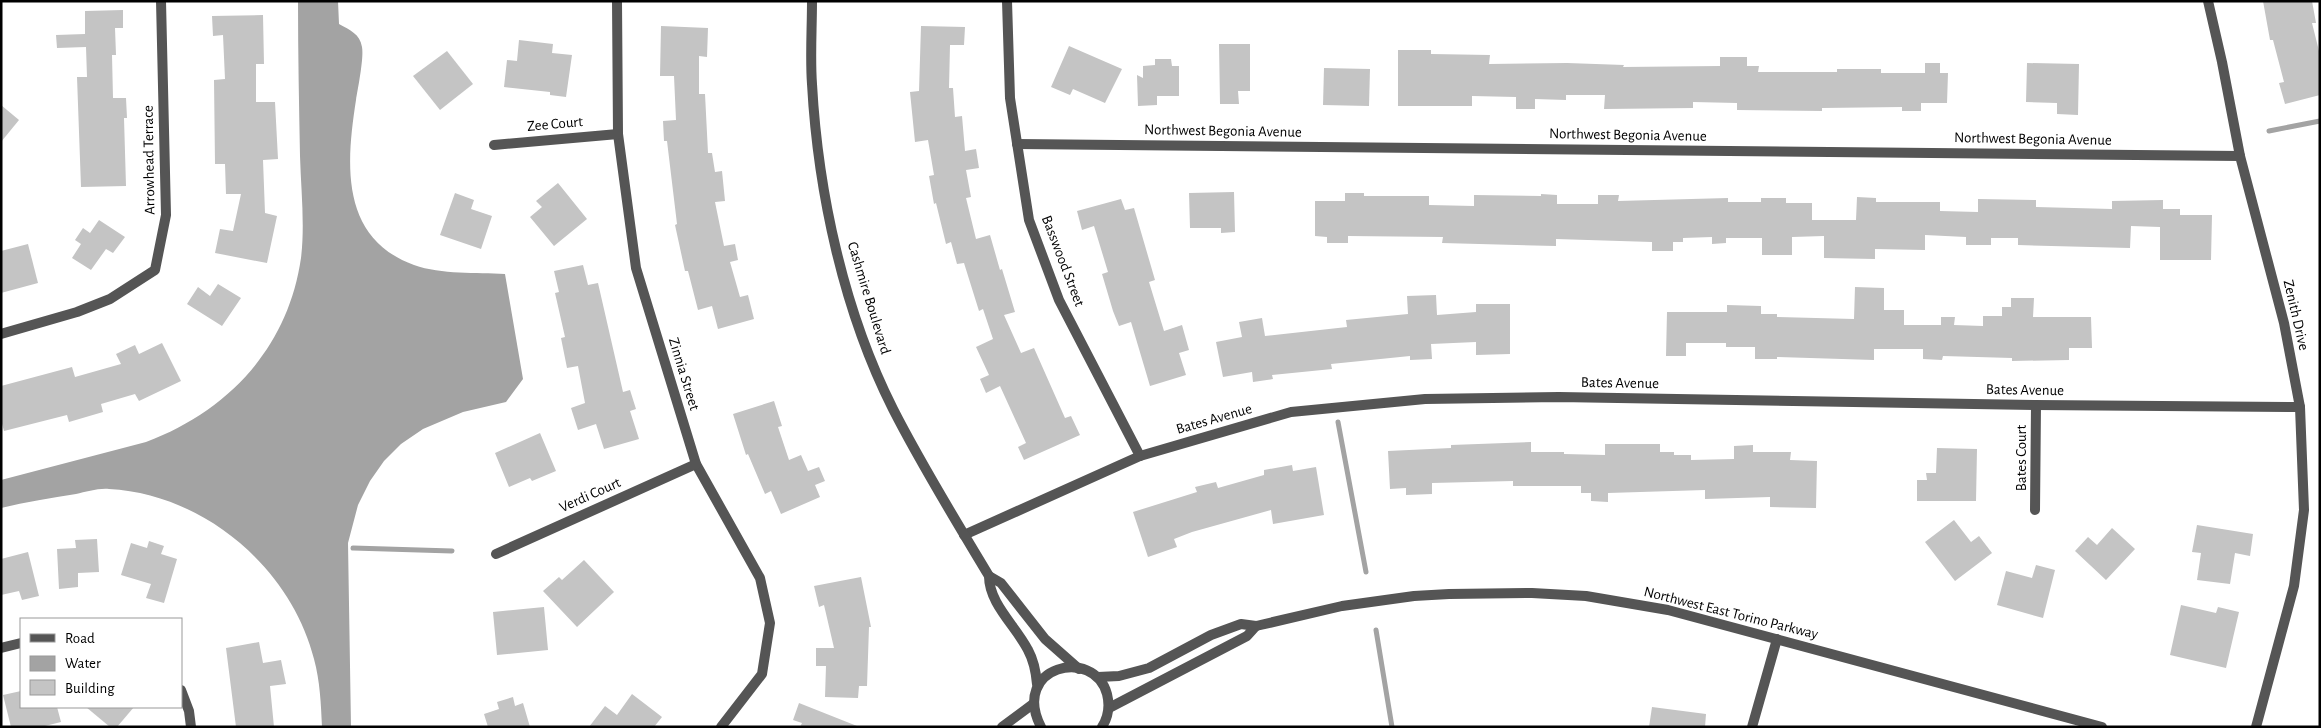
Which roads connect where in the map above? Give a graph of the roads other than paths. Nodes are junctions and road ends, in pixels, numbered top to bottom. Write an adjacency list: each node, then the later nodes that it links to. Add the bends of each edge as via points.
1 (161, 1): 10 (street, Arrowhead Terrace, via 166,215 155,270 110,299)
2 (617, 1): 6 (street, Zinnia Street)
3 (812, 1): 16 (street, Cashmire Boulevard, via 812,84 821,176 840,264 863,340 893,408)
4 (1007, 1): 7 (street, Basswood Street, via 1010,91)
5 (2208, 1): 9 (street, Zenith Drive)
6 (618, 134): 8 (street, Zee Court); 14 (street, Zinnia Street, via 636,268)
7 (1017, 144): 9 (street, Northwest Begonia Avenue); 13 (street, Basswood Street, via 1029,220 1059,300)
8 (494, 145)
9 (2240, 156): 12 (street, Zenith Drive, via 2284,323)
10 (1, 334)
11 (2036, 405): 12 (street, Bates Avenue); 13 (street, Bates Avenue, via 1560,397 1425,399 1291,412); 15 (street, Bates Court)
12 (2300, 407): 36 (street, Zenith Drive, via 2304,510 2294,586)
13 (1140, 456): 16 (street, Bates Avenue)
14 (696, 464): 17 (street, Verdi Court); 30 (street, Zinnia Street, via 760,578 770,623 762,674)
15 (2035, 510)
16 (964, 535): 18 (street, Cashmire Boulevard)
17 (496, 554)
18 (989, 576): 23 (street, Cashmire Boulevard, via 1001,583 1045,639); 25 (street, Cashmire Boulevard, via 989,589 1029,651 1035,665)
19 (1256, 626): 20 (street, Northwest East Torino Parkway, via 1342,606 1414,596 1532,593 1586,596 1668,610); 24 (street, Northwest East Torino Parkway, via 1241,624 1211,635 1165,661 1135,673); 28 (street, Northwest East Torino Parkway, via 1247,636)
20 (1776, 639): 34 (street); 35 (street, Northwest East Torino Parkway)
21 (20, 643): 22 (street)
22 (1, 648)
23 (1079, 669): 24 (street); 25 (street, via 1054,669)
24 (1098, 677): 28 (street, via 1104,685)
25 (1037, 684): 27 (street)
26 (182, 692): 29 (street)
27 (1033, 704): 31 (street); 32 (street)
28 (1109, 708): 33 (street)
29 (191, 727)
30 (721, 727)
31 (1002, 727)
32 (1041, 727)
33 (1102, 727)
34 (1752, 727)
35 (2102, 727)
36 (2256, 727)

